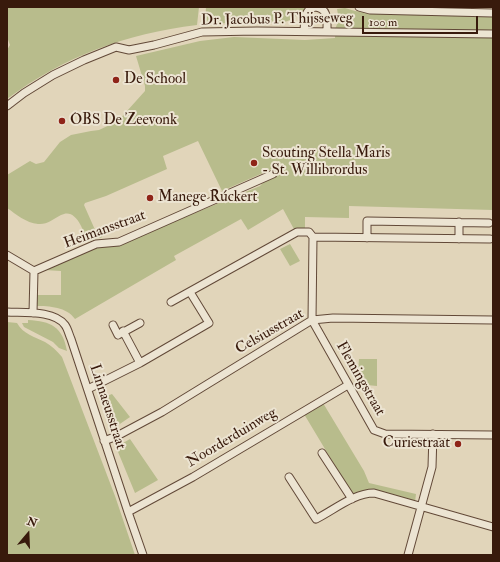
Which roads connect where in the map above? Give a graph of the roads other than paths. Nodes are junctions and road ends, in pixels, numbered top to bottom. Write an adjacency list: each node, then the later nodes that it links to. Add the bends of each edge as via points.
1 (358, 7): 3 (street, via 370,10)
2 (324, 8): 4 (street, via 315,7 307,12); 5 (street)
3 (493, 13)
4 (304, 31): 5 (street, Dr. Jacobus P. Thijsseweg); 7 (street, Dr. Jacobus P. Thijsseweg, via 202,32 129,50 116,47 53,75)
5 (327, 32): 6 (street, Dr. Jacobus P. Thijsseweg)
6 (493, 34)
7 (7, 106)
8 (273, 174): 16 (street, Heimansstraat, via 119,242 96,244)
9 (459, 222): 10 (street); 12 (street, via 367,221); 13 (street)
10 (489, 223)
11 (313, 238): 12 (street); 17 (street, via 309,232 297,232); 21 (street)
12 (367, 238): 13 (street)
13 (459, 239): 14 (street)
14 (490, 239)
15 (7, 255): 16 (street)
16 (34, 271): 20 (street)
17 (190, 292): 18 (street); 26 (street, via 208,323)
18 (171, 302)
19 (7, 312): 20 (street, Linnaeusstraat)
20 (33, 313): 28 (street, Linnaeusstraat, via 48,314 64,324)
21 (312, 320): 22 (street, Celsiusstraat); 27 (street, Flemingstraat); 31 (street, Celsiusstraat, via 162,412)
22 (493, 320)
23 (140, 323): 25 (street)
24 (112, 325): 25 (street, via 118,335)
25 (123, 332): 26 (street)
26 (140, 363): 28 (street)
27 (348, 385): 29 (street, Flemingstraat, via 374,430 385,434); 36 (street, Noorderduinweg, via 193,477)
28 (88, 389): 31 (street, Linnaeusstraat)
29 (433, 434): 30 (street, Flemingstraat); 35 (street, via 432,467)
30 (493, 435)
31 (104, 441): 36 (street, Linnaeusstraat)
32 (322, 453): 34 (street)
33 (289, 477): 34 (street, via 316,519)
34 (352, 499): 35 (street, via 365,493 374,493)
35 (421, 507): 37 (street); 39 (street)
36 (128, 512): 38 (street, Linnaeusstraat)
37 (493, 527)
38 (143, 555)
39 (408, 555)

